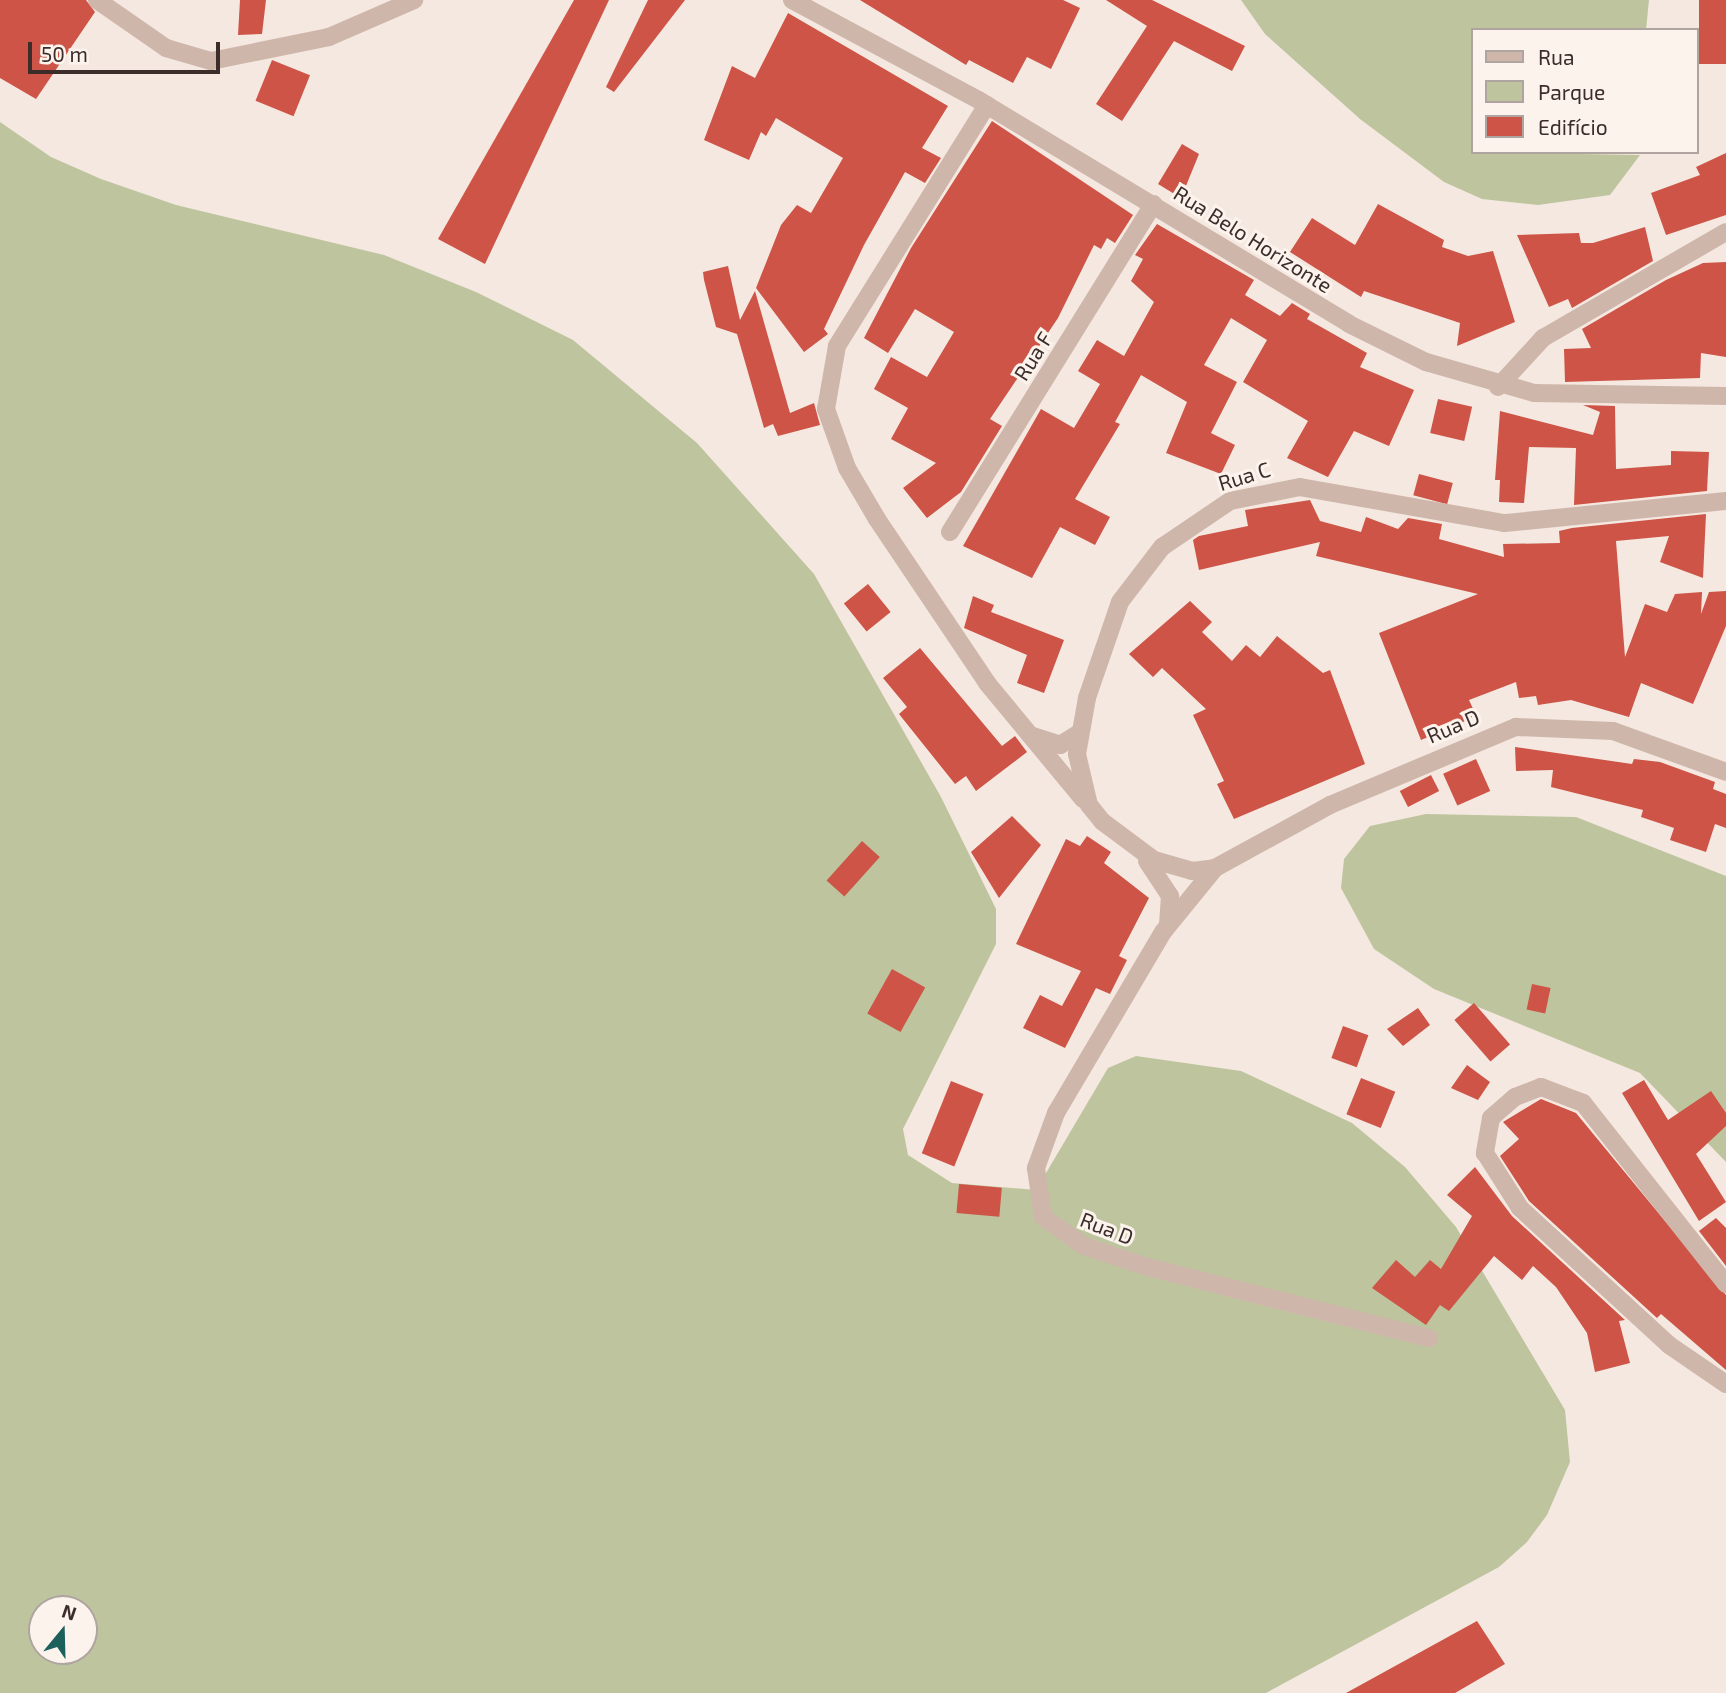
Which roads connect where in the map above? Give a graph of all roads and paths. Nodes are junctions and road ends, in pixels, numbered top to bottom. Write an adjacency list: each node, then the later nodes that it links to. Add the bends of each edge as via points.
1 (97, 0): 2 (street, via 166,48 211,61 329,37)
2 (414, 0)
3 (792, 0): 4 (street, Rua Belo Horizonte)
4 (988, 105): 5 (street, Rua Belo Horizonte); 11 (street, via 837,346 826,409 862,495)
5 (1153, 204): 7 (street, Rua Belo Horizonte, via 1349,324 1426,362); 10 (street, Rua F)
6 (1726, 232): 7 (street, via 1543,338)
7 (1498, 387): 8 (street, Rua Belo Horizonte, via 1564,395)
8 (1726, 396)
9 (1726, 501): 12 (street, Rua C, via 1504,523 1315,489 1252,493 1186,527 1141,570 1105,635)
10 (950, 532)
11 (1024, 731): 12 (street, via 1053,745); 14 (street)
12 (1079, 733): 14 (street, Rua C)
13 (1726, 772): 16 (street, Rua D, via 1613,730 1516,727 1330,806)
14 (1089, 805): 15 (street)
15 (1124, 840): 16 (street, via 1166,865); 17 (street, via 1167,886)
16 (1215, 868): 17 (street, Rua D)
17 (1168, 925): 19 (street, Rua D, via 1047,1132 1035,1183 1043,1217 1084,1246 1149,1267)
18 (1726, 1284): 20 (street, via 1583,1103 1541,1087 1515,1097 1491,1118 1485,1153 1520,1208 1668,1345)
19 (1429, 1338)
20 (1726, 1384)

